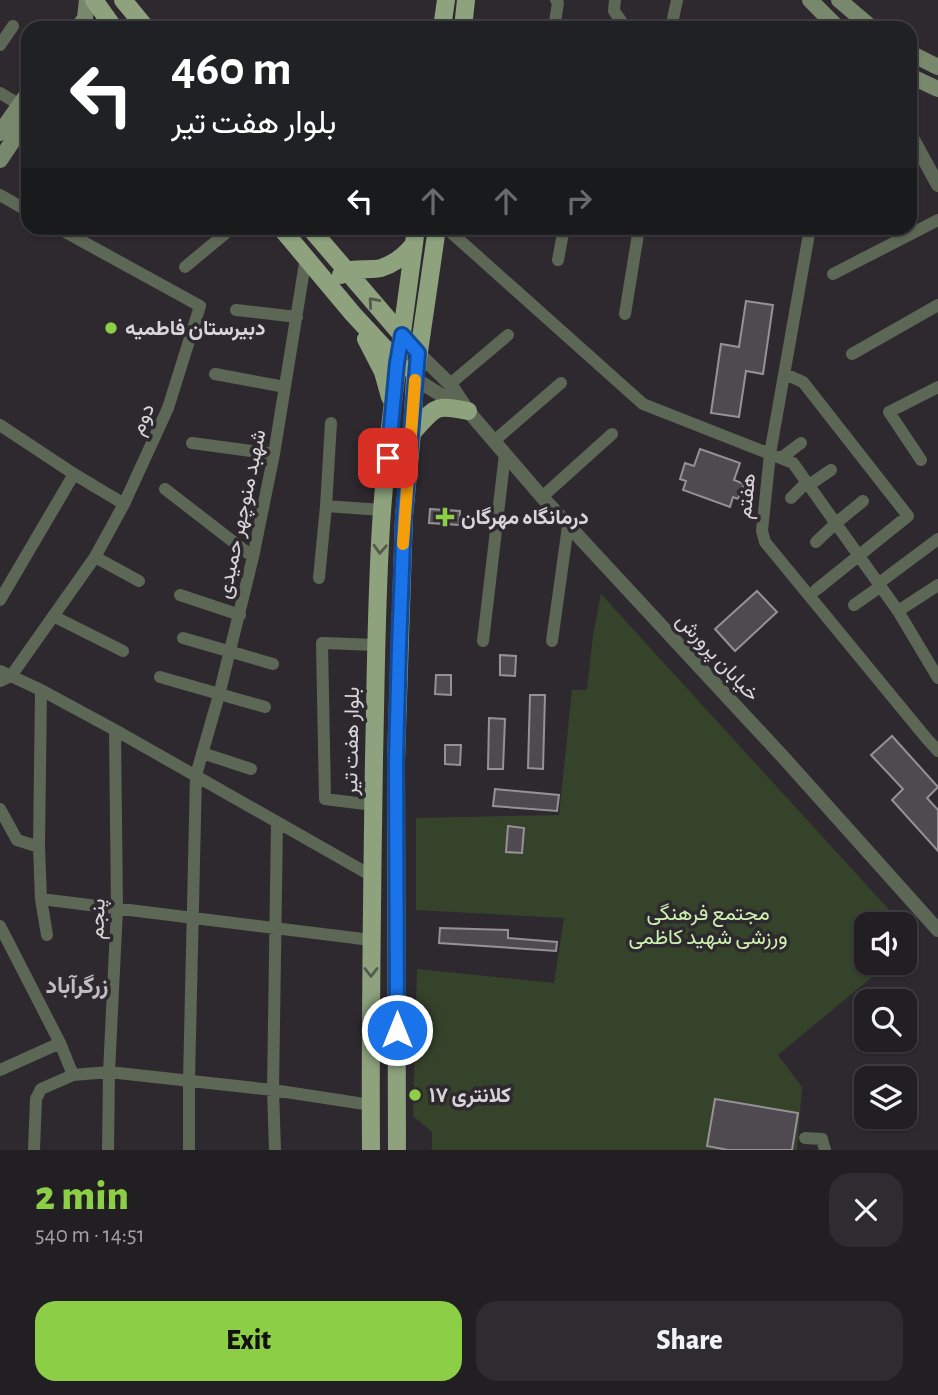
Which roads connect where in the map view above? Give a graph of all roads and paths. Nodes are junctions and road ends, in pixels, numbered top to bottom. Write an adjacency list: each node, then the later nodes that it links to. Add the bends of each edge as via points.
1 (88, 0): 11 (main road)
2 (94, 0): 12 (main road)
3 (123, 0): 13 (main road)
4 (446, 0): 14 (main road)
5 (466, 0): 15 (main road)
6 (556, 0): 16 (street)
7 (615, 0): 17 (street, via 614,11)
8 (677, 0): 18 (street)
9 (810, 0): 19 (main road)
10 (839, 0): 20 (main road)
11 (83, 21)
12 (109, 21)
13 (140, 21)
14 (443, 21)
15 (464, 21)
16 (555, 21)
17 (621, 21)
18 (672, 21)
19 (829, 21)
20 (864, 21)
21 (13, 26): 22 (street)
22 (0, 45)
23 (917, 56): 24 (main road)
24 (938, 67)
25 (917, 79): 26 (main road)
26 (938, 89)
27 (0, 93): 28 (street)
28 (21, 104)
29 (21, 111): 31 (main road)
30 (21, 116): 33 (main road)
31 (0, 132)
32 (917, 153): 34 (street)
33 (0, 160)
34 (933, 166): 35 (street)
35 (938, 184)
36 (0, 195): 37 (street)
37 (21, 207)
38 (938, 220): 39 (street)
39 (917, 231)
40 (82, 235): 94 (street, دوم, via 200,306 168,408)
41 (224, 235): 53 (street)
42 (287, 235): 51 (main road)
43 (316, 235): 54 (main road)
44 (436, 235): 64 (main road)
45 (454, 235): 85 (street, via 643,404)
46 (563, 235): 52 (street)
47 (638, 235): 60 (street)
48 (809, 235): 68 (street, هفتم)
49 (909, 235): 55 (street)
50 (415, 236): 54 (main road, via 407,253 383,268); 62 (main road, بلوار هفت تیر)
51 (306, 257): 56 (main road); 61 (street, شهبد منوچهر حمیدی)
52 (558, 260)
53 (185, 268)
54 (345, 271): 56 (main road); 62 (main road, one-way to 54)
55 (833, 274)
56 (330, 285): 59 (main road)
57 (938, 305): 65 (street)
58 (236, 310): 61 (street)
59 (354, 314): 66 (main road); 74 (main road, via 383,372)
60 (625, 314)
61 (297, 317): 72 (street, شهبد منوچهر حمیدی)
62 (402, 335): 64 (main road); 66 (main road, بلوار هفت تیر)
63 (508, 335): 71 (street)
64 (418, 353): 69 (main road); 71 (street, خیابان پرورش)
65 (852, 354)
66 (397, 363): 69 (main road); 74 (main road, بلوار هفت تیر)
67 (215, 374): 72 (street)
68 (785, 374): 85 (street, هفتم); 101 (street, via 803,382 908,516)
69 (415, 379): 75 (street, خیابان پرورش); 78 (main road)
70 (561, 383): 80 (street)
71 (450, 384): 75 (street, خیابان پرورش)
72 (285, 387): 83 (street, شهبد منوچهر حمیدی)
73 (938, 387): 86 (street, via 889,412)
74 (393, 407): 96 (main road, بلوار هفت تیر)
75 (468, 411): 78 (main road, via 434,410); 80 (street, خیابان پرورش)
76 (331, 423): 95 (street)
77 (0, 425): 88 (street)
78 (412, 432): 133 (main road, via 404,516)
79 (612, 434): 91 (street)
80 (494, 441): 84 (street, خیابان پرورش)
81 (192, 443): 83 (street)
82 (801, 443): 85 (street)
83 (274, 454): 103 (street, شهبد منوچهر حمیدی)
84 (505, 454): 91 (street, خیابان پرورش); 116 (street)
85 (775, 456): 89 (street, via 793,463); 129 (street, هفتم, via 762,531 765,542)
86 (921, 460)
87 (831, 470): 89 (street)
88 (74, 474): 94 (street); 110 (street)
89 (808, 484): 92 (street); 97 (street)
90 (165, 489): 103 (street)
91 (542, 497): 98 (street, خیابان پرورش)
92 (791, 498)
93 (863, 502): 97 (street)
94 (124, 505): 102 (street, دوم)
95 (326, 506): 96 (street); 104 (street)
96 (382, 510): 118 (main road, بلوار هفت تیر, one-way to 118)
97 (836, 523): 100 (street); 101 (street)
98 (568, 526): 117 (street); 146 (street, خیابان پرورش)
99 (938, 539): 107 (street)
100 (816, 542)
101 (859, 555): 107 (street); 108 (street)
102 (95, 557): 105 (street); 114 (street, دوم)
103 (253, 557): 113 (street, شهبد منوچهر حمیدی)
104 (320, 578)
105 (139, 581)
106 (938, 584): 112 (street)
107 (880, 585): 111 (street); 112 (street)
108 (816, 590)
109 (180, 595): 113 (street)
110 (0, 600)
111 (854, 605)
112 (898, 611): 124 (street)
113 (240, 615): 120 (street, شهبد منوچهر حمیدی)
114 (53, 616): 119 (street); 122 (street, دوم)
115 (183, 638): 120 (street)
116 (483, 641)
117 (552, 641)
118 (376, 645): 132 (main road, بلوار هفت تیر); 136 (street, via 322,643 325,799)
119 (123, 651)
120 (230, 651): 121 (street); 126 (street, شهبد منوچهر حمیدی)
121 (272, 664)
122 (4, 676): 125 (street)
123 (160, 677): 126 (street)
124 (938, 677)
125 (41, 690): 128 (street); 139 (street)
126 (219, 695): 127 (street); 131 (street, شهبد منوچهر حمیدی)
127 (265, 707)
128 (115, 730): 135 (street); 142 (street, پنجم)
129 (932, 736): 130 (street, هفتم)
130 (938, 751)
131 (202, 753): 134 (street); 135 (street, شهبد منوچهر حمیدی)
132 (374, 760): 133 (main road); 136 (main road, بلوار هفت تیر)
133 (396, 760): 162 (main road)
134 (251, 769)
135 (196, 775): 138 (street); 143 (street, شهبد منوچهر حمیدی)
136 (373, 805): 140 (main road, بلوار هفت تیر)
137 (0, 809): 139 (street, via 17,840)
138 (277, 822): 140 (street); 145 (street)
139 (39, 847): 141 (street)
140 (372, 876): 148 (main road, بلوار هفت تیر)
141 (41, 899): 142 (street); 147 (street)
142 (117, 908): 143 (street); 151 (street, پنجم)
143 (192, 918): 145 (street); 153 (street, شهبد منوچهر حمیدی)
144 (0, 926): 149 (street)
145 (276, 928): 148 (street); 154 (street)
146 (938, 930)
147 (47, 935)
148 (371, 940): 155 (main road, بلوار هفت تیر, one-way to 155)
149 (60, 1043): 150 (street); 152 (street)
150 (0, 1069)
151 (109, 1072): 152 (street); 153 (street); 158 (street, پنجم)
152 (73, 1075): 157 (street, via 41,1089 36,1099)
153 (189, 1080): 154 (street); 159 (street, شهبد منوچهر حمیدی)
154 (273, 1090): 155 (street); 160 (street)
155 (371, 1105): 161 (main road, بلوار هفت تیر)
156 (805, 1138): 163 (street, via 822,1139)
157 (34, 1150)
158 (108, 1150)
159 (189, 1150)
160 (275, 1150)
161 (371, 1150)
162 (397, 1150)
163 (825, 1150)

